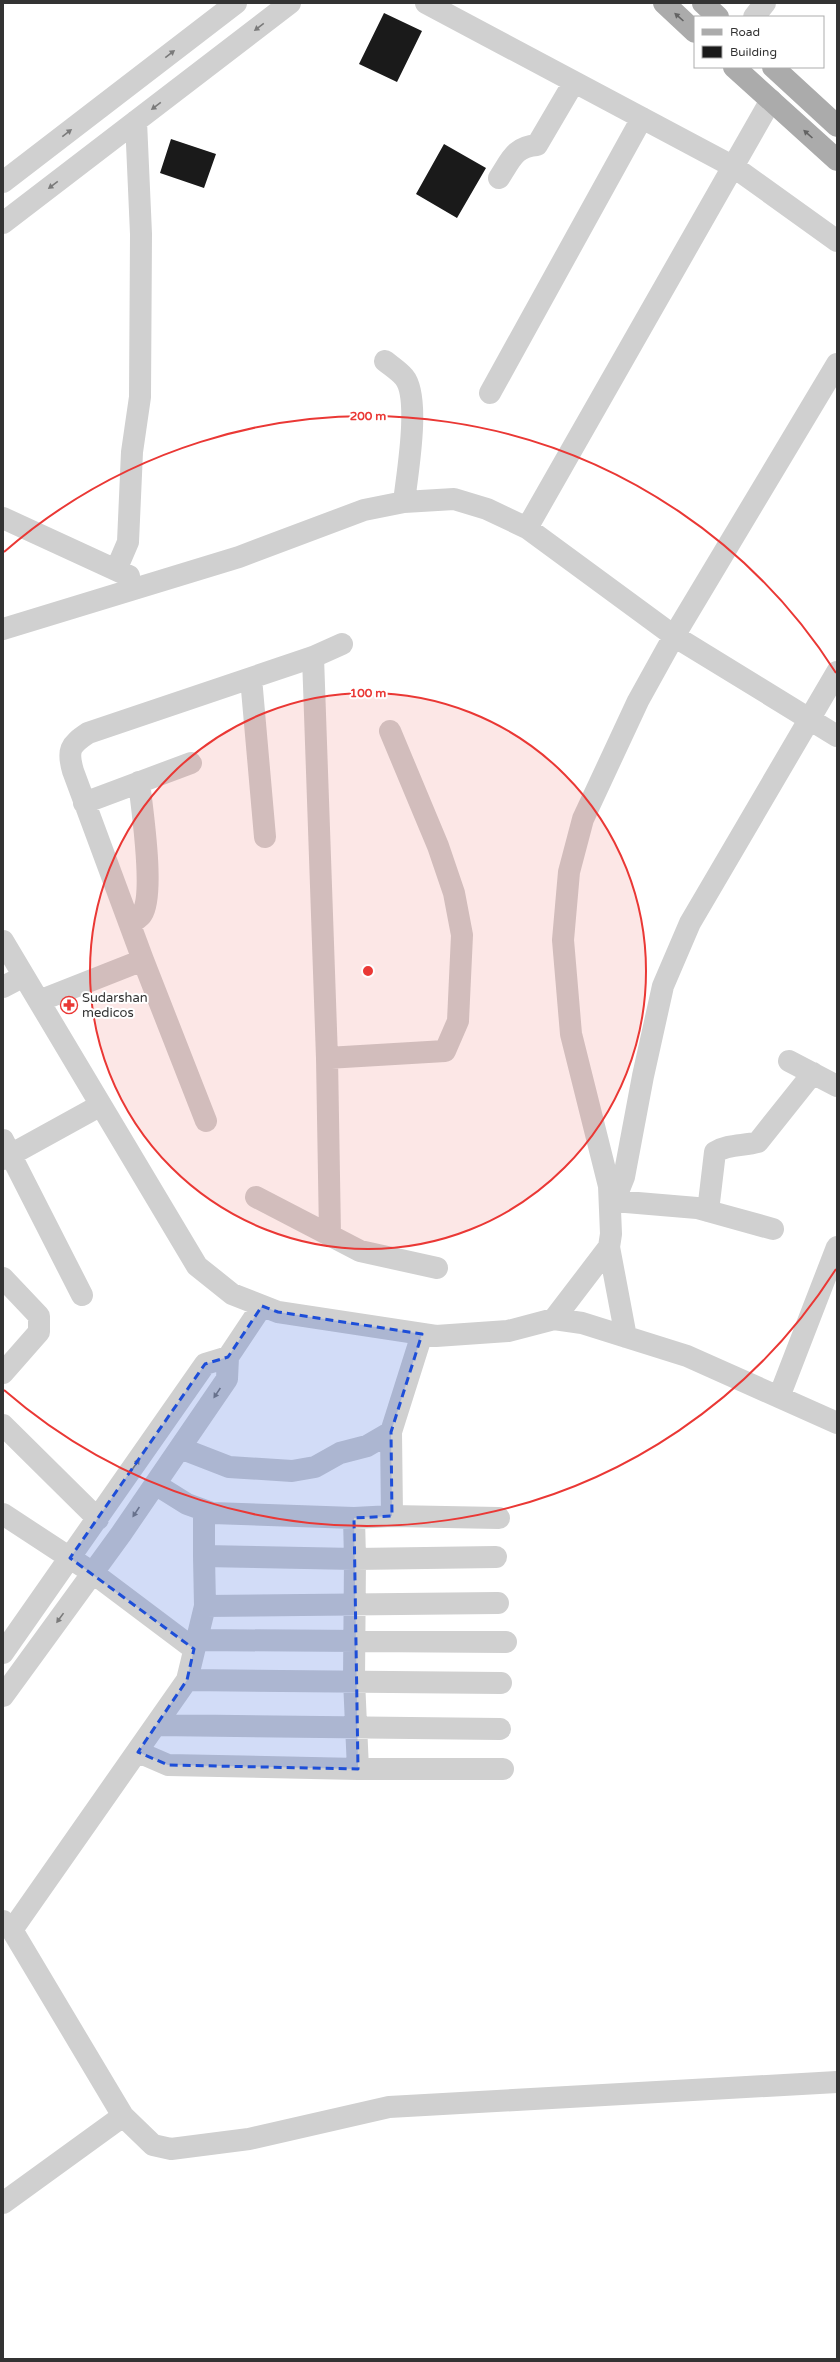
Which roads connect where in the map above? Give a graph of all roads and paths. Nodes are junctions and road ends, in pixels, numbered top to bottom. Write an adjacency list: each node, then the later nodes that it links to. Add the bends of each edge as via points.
1 (236, 3): 20 (street, one-way to 1)
2 (290, 3): 15 (street, one-way to 15)
3 (426, 3): 12 (street)
4 (664, 3): 9 (main road, one-way to 4)
5 (703, 3): 7 (main road)
6 (765, 3): 8 (street)
7 (717, 16)
8 (755, 16)
9 (694, 31)
10 (735, 68): 13 (main road)
11 (774, 68): 16 (main road)
12 (574, 82): 14 (street); 19 (street, via 538,145 518,150)
13 (771, 100): 17 (main road, one-way to 13); 18 (street)
14 (642, 118): 18 (street); 25 (street)
15 (136, 121): 21 (street, one-way to 21); 29 (street, via 141,234 140,397 132,452 128,542)
16 (837, 126)
17 (837, 160)
18 (734, 167): 22 (street); 28 (street)
19 (500, 178)
20 (3, 182)
21 (3, 223)
22 (837, 241)
23 (385, 361): 26 (street, via 405,378 412,400)
24 (837, 364): 32 (street)
25 (490, 393)
26 (404, 502): 28 (street, via 454,499 487,509); 30 (street, via 364,510 239,557)
27 (3, 518): 29 (street)
28 (526, 528): 32 (street)
29 (116, 570): 30 (street)
30 (149, 585): 31 (street)
31 (3, 629)
32 (674, 636): 37 (street); 58 (street, via 638,701 592,797 583,819 569,872 563,940 571,1034)
33 (342, 644): 34 (street)
34 (313, 657): 36 (street); 50 (street)
35 (837, 672): 37 (street)
36 (250, 678): 42 (street, via 88,733 74,742 69,756); 43 (street)
37 (810, 720): 39 (street); 58 (street, via 690,923 663,986 642,1076 624,1176)
38 (390, 731): 50 (street, via 438,846 454,894 462,935 458,1021 445,1051)
39 (837, 736)
40 (191, 763): 41 (street)
41 (139, 782): 42 (street); 44 (street, via 148,887 142,915)
42 (84, 803): 44 (street)
43 (266, 837)
44 (130, 924): 46 (street)
45 (3, 941): 47 (street)
46 (143, 960): 49 (street); 55 (street)
47 (24, 976): 48 (street); 49 (street)
48 (3, 987)
49 (39, 1000): 54 (street)
50 (327, 1058): 61 (street)
51 (789, 1060): 52 (street)
52 (814, 1072): 53 (street); 59 (street, via 758,1142 724,1147 716,1152)
53 (837, 1086)
54 (101, 1104): 56 (street); 67 (street, via 197,1266 232,1294)
55 (206, 1121)
56 (6, 1151): 66 (street)
57 (256, 1197): 61 (street)
58 (612, 1207): 59 (street, via 697,1208); 62 (street)
59 (708, 1211): 60 (street)
60 (774, 1229)
61 (330, 1235): 64 (street, via 360,1251)
62 (609, 1247): 68 (street); 70 (street)
63 (837, 1247): 73 (street)
64 (437, 1268)
65 (3, 1278): 72 (street, via 39,1316 39,1332)
66 (82, 1295)
67 (262, 1306): 69 (street, via 278,1312); 71 (street)
68 (554, 1319): 69 (street, via 508,1331 436,1336); 70 (street, via 582,1323)
69 (422, 1334): 76 (street)
70 (626, 1337): 73 (street, via 687,1356)
71 (228, 1357): 77 (street, one-way to 77, via 227,1379); 84 (street, one-way to 71, via 206,1364)
72 (3, 1373)
73 (778, 1397): 74 (street)
74 (837, 1423)
75 (3, 1425): 84 (street)
76 (391, 1432): 77 (street, via 367,1446 340,1453 315,1467 292,1471 229,1467); 81 (street)
77 (180, 1448): 78 (street)
78 (155, 1484): 79 (street, via 187,1504); 89 (street, one-way to 89)
79 (204, 1511): 82 (street); 85 (street)
80 (3, 1514): 87 (street)
81 (392, 1516): 82 (street); 83 (street)
82 (354, 1518): 88 (street)
83 (499, 1518)
84 (98, 1519): 87 (street)
85 (204, 1556): 88 (street); 92 (street)
86 (496, 1557): 88 (street)
87 (70, 1558): 89 (street); 96 (street)
88 (355, 1559): 91 (street)
89 (92, 1573): 95 (street); 100 (street, one-way to 100)
90 (498, 1603): 91 (street)
91 (355, 1604): 92 (street); 93 (street)
92 (205, 1606): 95 (street)
93 (355, 1642): 94 (street); 95 (street); 98 (street)
94 (506, 1642)
95 (195, 1645): 97 (street)
96 (3, 1653)
97 (187, 1680): 98 (street); 101 (street)
98 (354, 1680): 99 (street); 102 (street)
99 (501, 1683)
100 (3, 1696)
101 (156, 1725): 102 (street); 104 (street)
102 (356, 1726): 103 (street); 105 (street)
103 (500, 1729)
104 (138, 1752): 105 (street, via 168,1765); 107 (street)
105 (358, 1769): 106 (street)
106 (503, 1769)
107 (8, 1925): 109 (street)
108 (837, 2082): 109 (street, via 389,2107 249,2139 171,2149 153,2145)
109 (123, 2116): 110 (street)
110 (3, 2203)

